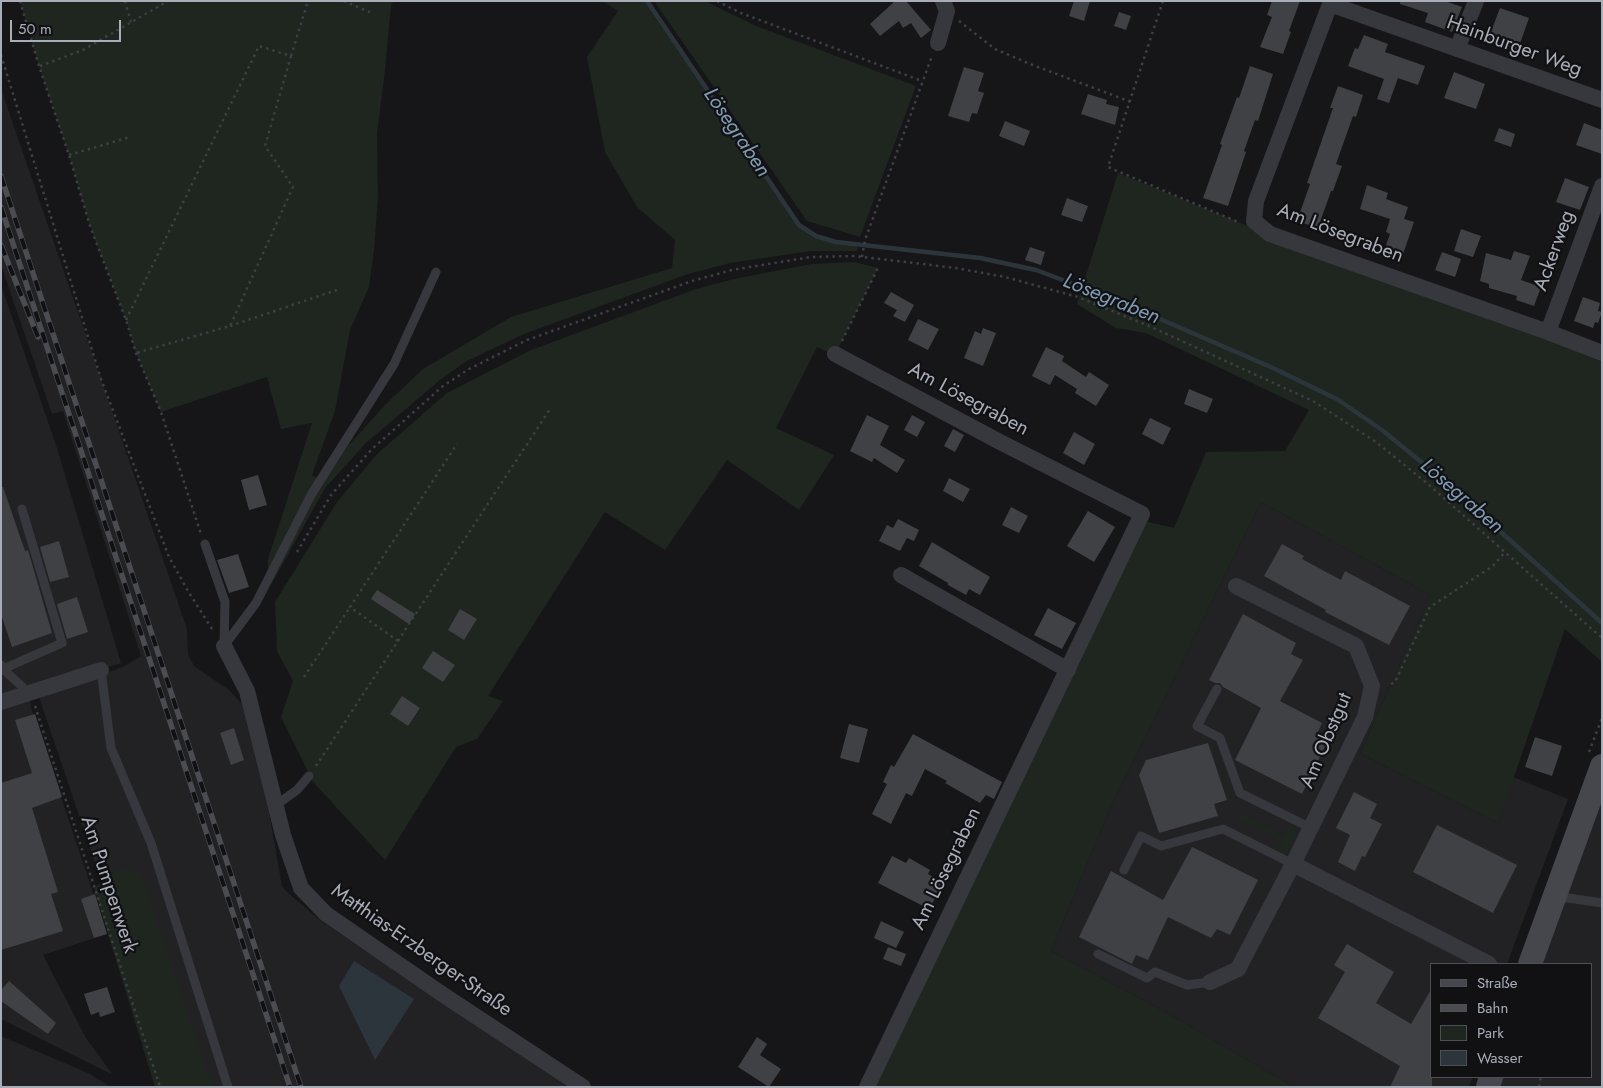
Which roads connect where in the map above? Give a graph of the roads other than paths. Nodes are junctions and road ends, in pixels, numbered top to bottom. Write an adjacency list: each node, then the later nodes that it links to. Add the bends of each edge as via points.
1 (1476, 1): 5 (street)
2 (1331, 2): 5 (street, Hainburger Weg); 9 (street, Am Lösegraben, via 1256,201 1254,221 1270,234)
3 (945, 6): 4 (street)
4 (938, 43)
5 (1457, 49): 6 (street, Hainburger Weg)
6 (1602, 100)
7 (1602, 186): 9 (street, Ackerweg)
8 (436, 272): 16 (lane, via 394,364 311,495 256,603)
9 (1548, 332): 10 (street, Am Lösegraben)
10 (1602, 353)
11 (835, 354): 19 (street, Am Lösegraben, via 868,378 1142,514)
12 (22, 509): 17 (lane, via 62,643)
13 (205, 544): 16 (lane, via 225,602)
14 (901, 575): 19 (street)
15 (1236, 586): 26 (street, Am Obstgut, via 1356,646 1372,686 1365,717)
16 (224, 646): 25 (street, Matthias-Erzberger-Straße, via 248,691)
17 (2, 667): 21 (lane)
18 (101, 670): 21 (street); 35 (lane, via 111,748 151,843)
19 (1068, 670): 37 (street, Am Lösegraben)
20 (1217, 689): 26 (lane, via 1197,726 1220,738 1240,793)
21 (29, 693): 22 (street)
22 (1, 702)
23 (1602, 766): 29 (main road)
24 (310, 776): 25 (lane)
25 (276, 805): 36 (street, Matthias-Erzberger-Straße, via 301,888 326,914)
26 (1311, 828): 27 (street, Am Obstgut)
27 (1293, 864): 28 (lane, via 1223,829 1161,846 1141,836); 32 (street); 34 (street, Am Obstgut, via 1238,969)
28 (1124, 870)
29 (1555, 896): 30 (lane); 33 (main road)
30 (1602, 903)
31 (1098, 954): 34 (lane, via 1147,978 1155,972 1187,985)
32 (1487, 963)
33 (1530, 963)
34 (1210, 982)
35 (228, 1087)
36 (583, 1087)
37 (867, 1087)

